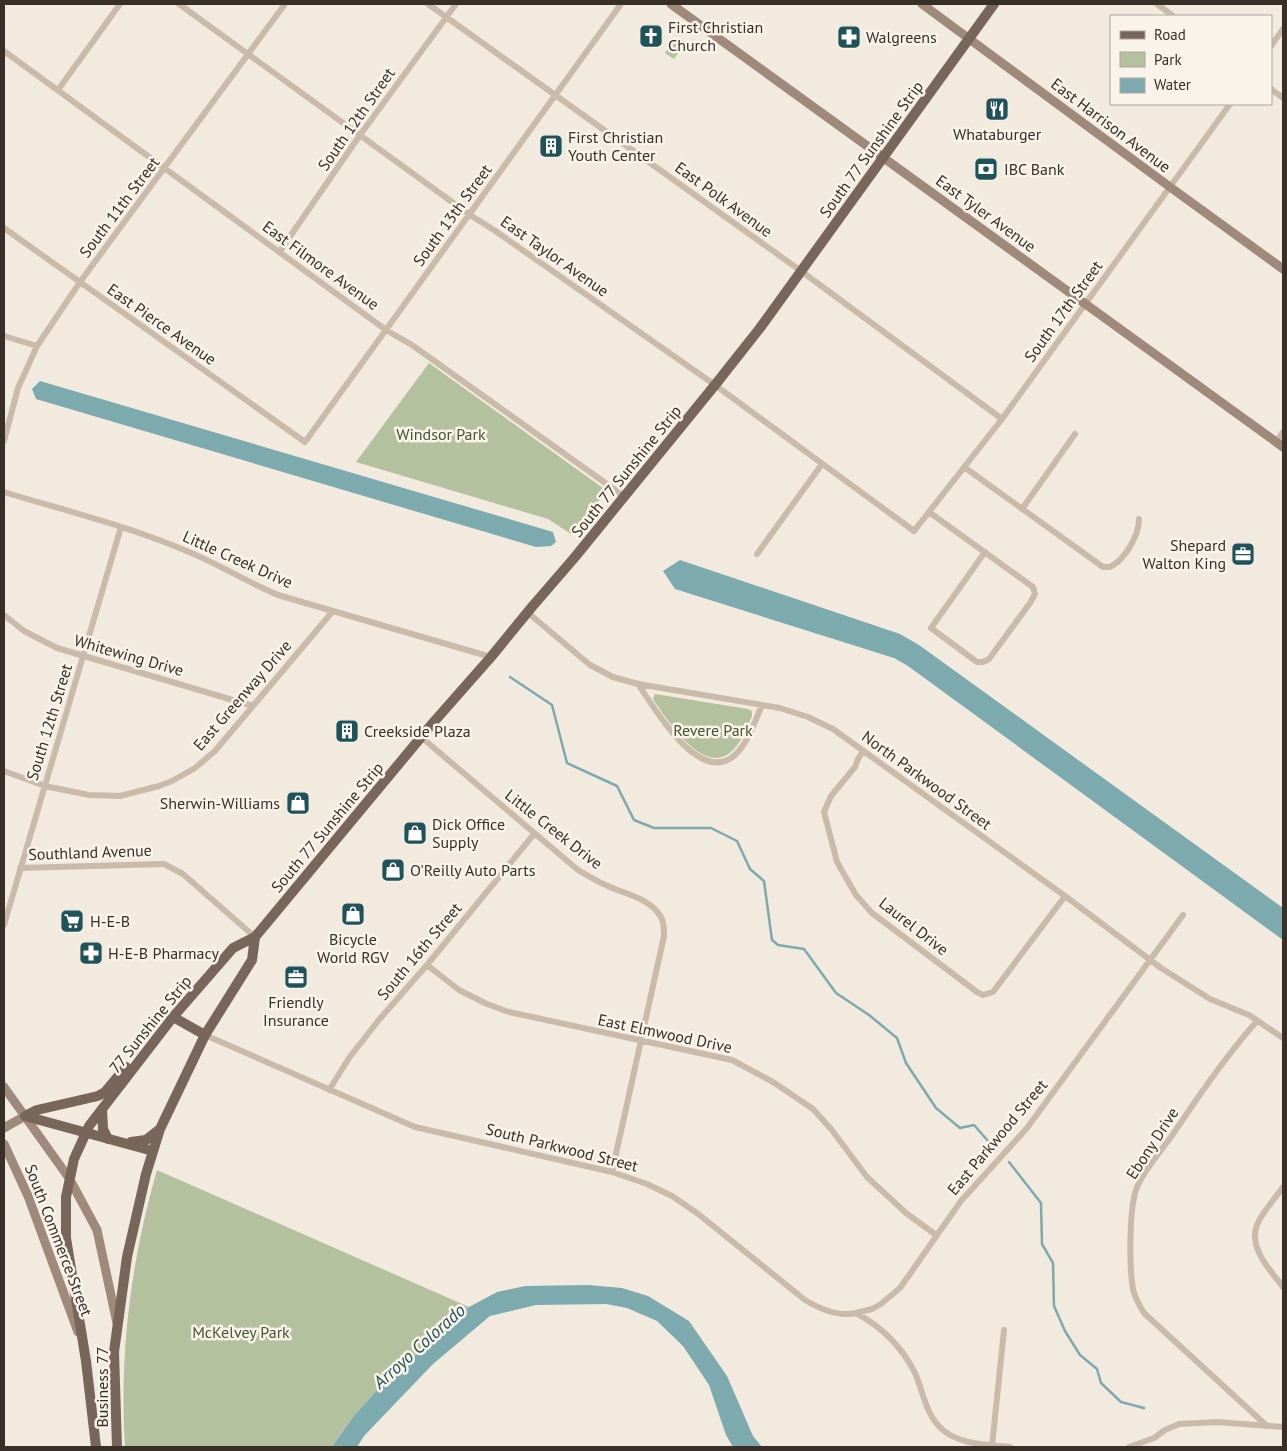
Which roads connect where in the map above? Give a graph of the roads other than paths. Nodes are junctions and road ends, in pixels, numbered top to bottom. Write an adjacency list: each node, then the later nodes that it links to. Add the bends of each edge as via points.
1 (120, 4): 18 (street)
2 (179, 4): 17 (street, East Taylor Avenue)
3 (285, 4): 17 (street, South 11th Street)
4 (428, 4): 12 (street, East Polk Avenue)
5 (456, 4): 12 (street, South 12th Street)
6 (621, 4): 20 (street, South 13th Street)
7 (671, 4): 24 (main road, East Tyler Avenue)
8 (922, 4): 14 (main road, East Harrison Avenue)
9 (994, 4): 14 (main road, South 77 Sunshine Strip)
10 (1157, 4): 11 (street)
11 (1172, 15)
12 (447, 16): 20 (street, East Polk Avenue); 23 (street, South 12th Street)
13 (1283, 29): 15 (street)
14 (969, 39): 24 (main road, South 77 Sunshine Strip); 26 (main road, East Harrison Avenue)
15 (1272, 45)
16 (4, 51): 18 (street, East Filmore Avenue)
17 (248, 54): 23 (street, East Taylor Avenue); 25 (street, South 11th Street)
18 (58, 90): 25 (street, East Filmore Avenue)
19 (1272, 90): 21 (street)
20 (556, 95): 27 (street, South 13th Street); 31 (street, East Polk Avenue)
21 (1283, 98)
22 (1229, 105): 26 (street, South 17th Street)
23 (360, 135): 27 (street, East Taylor Avenue); 29 (street, South 12th Street)
24 (883, 157): 31 (main road, South 77 Sunshine Strip); 33 (main road, East Tyler Avenue)
25 (166, 168): 29 (street, East Filmore Avenue); 32 (street, South 11th Street)
26 (1170, 187): 30 (main road, East Harrison Avenue); 33 (street, South 17th Street)
27 (470, 215): 34 (street, South 13th Street); 37 (street, East Taylor Avenue)
28 (4, 228): 32 (street, East Pierce Avenue)
29 (280, 251): 34 (street, East Filmore Avenue)
30 (1283, 269)
31 (802, 271): 37 (main road, South 77 Sunshine Strip); 38 (street, East Polk Avenue)
32 (80, 282): 36 (street, South 11th Street); 42 (street, East Pierce Avenue)
33 (1086, 303): 38 (street, South 17th Street); 43 (main road, East Tyler Avenue)
34 (386, 330): 42 (street, South 13th Street); 47 (street, East Filmore Avenue, via 412,345)
35 (4, 336): 36 (street)
36 (37, 346): 41 (street, South 11th Street, via 18,388)
37 (715, 385): 44 (street, East Taylor Avenue); 47 (main road, South 77 Sunshine Strip)
38 (1002, 419): 45 (street, South 17th Street)
39 (1283, 432): 43 (street)
40 (1075, 434): 48 (street)
41 (4, 441)
42 (305, 442)
43 (1280, 444)
44 (822, 464): 52 (street, East Taylor Avenue); 54 (street)
45 (964, 467): 48 (street); 49 (street, South 17th Street)
46 (4, 492): 51 (street, Little Creek Drive)
47 (625, 497): 56 (main road, South 77 Sunshine Strip)
48 (1022, 508): 50 (street, via 1103,567 1119,561 1137,534)
49 (929, 512): 52 (street, South 17th Street); 53 (street)
50 (1139, 519)
51 (122, 527): 55 (street, Little Creek Drive, via 184,550 270,591); 58 (street, South 12th Street)
52 (914, 531)
53 (985, 552): 53 (street, via 1033,586 1035,594 989,659 977,662 931,628)
54 (757, 554)
55 (334, 611): 59 (street, Little Creek Drive); 62 (street, East Greenway Drive)
56 (527, 612): 59 (main road, South 77 Sunshine Strip); 60 (street, North Parkwood Street, via 590,665 613,677)
57 (4, 615): 58 (street, Whitewing Drive, via 35,638)
58 (84, 656): 62 (street, Whitewing Drive); 66 (street, South 12th Street)
59 (491, 657): 63 (main road, South 77 Sunshine Strip)
60 (638, 684): 61 (street, North Parkwood Street); 61 (street, via 682,744 708,761 725,761 737,754)
61 (762, 705): 64 (street, North Parkwood Street, via 816,721)
62 (253, 706): 66 (street, East Greenway Drive, via 215,751 195,768 160,786 107,796)
63 (420, 737): 67 (street, Little Creek Drive); 72 (main road, South 77 Sunshine Strip)
64 (863, 751): 69 (street, North Parkwood Street); 69 (street, Laurel Drive, via 856,767 831,796 824,812 837,862 856,895 872,913 977,992 983,995 994,992)
65 (4, 771): 66 (street, East Greenway Drive)
66 (45, 786): 68 (street, South 12th Street)
67 (534, 834): 74 (street, South 16th Street); 80 (street, Little Creek Drive, via 578,870 644,901 660,915 664,936)
68 (20, 868): 71 (street, South 12th Street); 72 (street, Southland Avenue, via 164,864 183,874)
69 (1065, 896): 73 (street, North Parkwood Street)
70 (1183, 915): 73 (street, East Parkwood Street)
71 (4, 925)
72 (255, 937): 75 (main road, 77 Sunshine Strip, via 233,948); 78 (main road, via 252,960)
73 (1151, 959): 76 (street, North Parkwood Street, via 1210,999); 95 (street, East Parkwood Street, via 1027,1128 961,1201)
74 (427, 965): 80 (street, East Elmwood Drive, via 458,990 509,1012); 82 (street, South 16th Street, via 349,1058)
75 (174, 1017): 77 (main road, 77 Sunshine Strip); 78 (main road, South Parkwood Street)
76 (1257, 1021): 79 (street, North Parkwood Street); 101 (street, Ebony Drive, via 1186,1114 1137,1188 1132,1218 1131,1262 1133,1290 1144,1313)
77 (162, 1031): 83 (main road, 77 Sunshine Strip); 84 (main road, via 105,1092)
78 (205, 1035): 82 (street, South Parkwood Street); 86 (main road)
79 (1283, 1038)
80 (641, 1040): 92 (street, Little Creek Drive); 95 (street, East Elmwood Drive, via 732,1060 773,1082 813,1109 867,1176 906,1213)
81 (4, 1087): 84 (main road, South Commerce Street)
82 (329, 1090): 92 (street, South Parkwood Street, via 415,1126)
83 (102, 1109): 87 (main road, 77 Sunshine Strip); 88 (main road, via 103,1128)
84 (25, 1116): 85 (main road); 87 (main road); 93 (main road, South Commerce Street)
85 (4, 1128)
86 (160, 1129): 89 (main road, via 146,1140); 91 (main road)
87 (85, 1133): 88 (main road); 93 (main road, 77 Sunshine Strip)
88 (108, 1139): 89 (main road)
89 (127, 1143): 91 (main road)
90 (4, 1144): 100 (main road, South Commerce Street, via 28,1196)
91 (152, 1151): 98 (main road, via 129,1249)
92 (612, 1172): 97 (street, South Parkwood Street, via 672,1196 816,1306 839,1313)
93 (69, 1178): 98 (main road, South Commerce Street, via 97,1230); 100 (main road, 77 Sunshine Strip, via 66,1238)
94 (1283, 1187): 96 (street, via 1261,1217 1255,1234 1259,1254)
95 (936, 1235): 97 (street, East Parkwood Street, via 900,1288 882,1304)
96 (1283, 1287)
97 (856, 1313): 103 (street, South Parkwood Street, via 887,1334 902,1351 939,1427 963,1440)
98 (118, 1328): 105 (main road, Business 77, via 114,1352)
99 (1004, 1330): 103 (street)
100 (83, 1348): 104 (main road, Business 77)
101 (1267, 1426): 102 (street); 107 (street, via 1217,1422 1179,1424)
102 (1283, 1427)
103 (992, 1446): 106 (street, South Parkwood Street)
104 (96, 1447)
105 (117, 1447)
106 (1010, 1447)
107 (1129, 1447)

